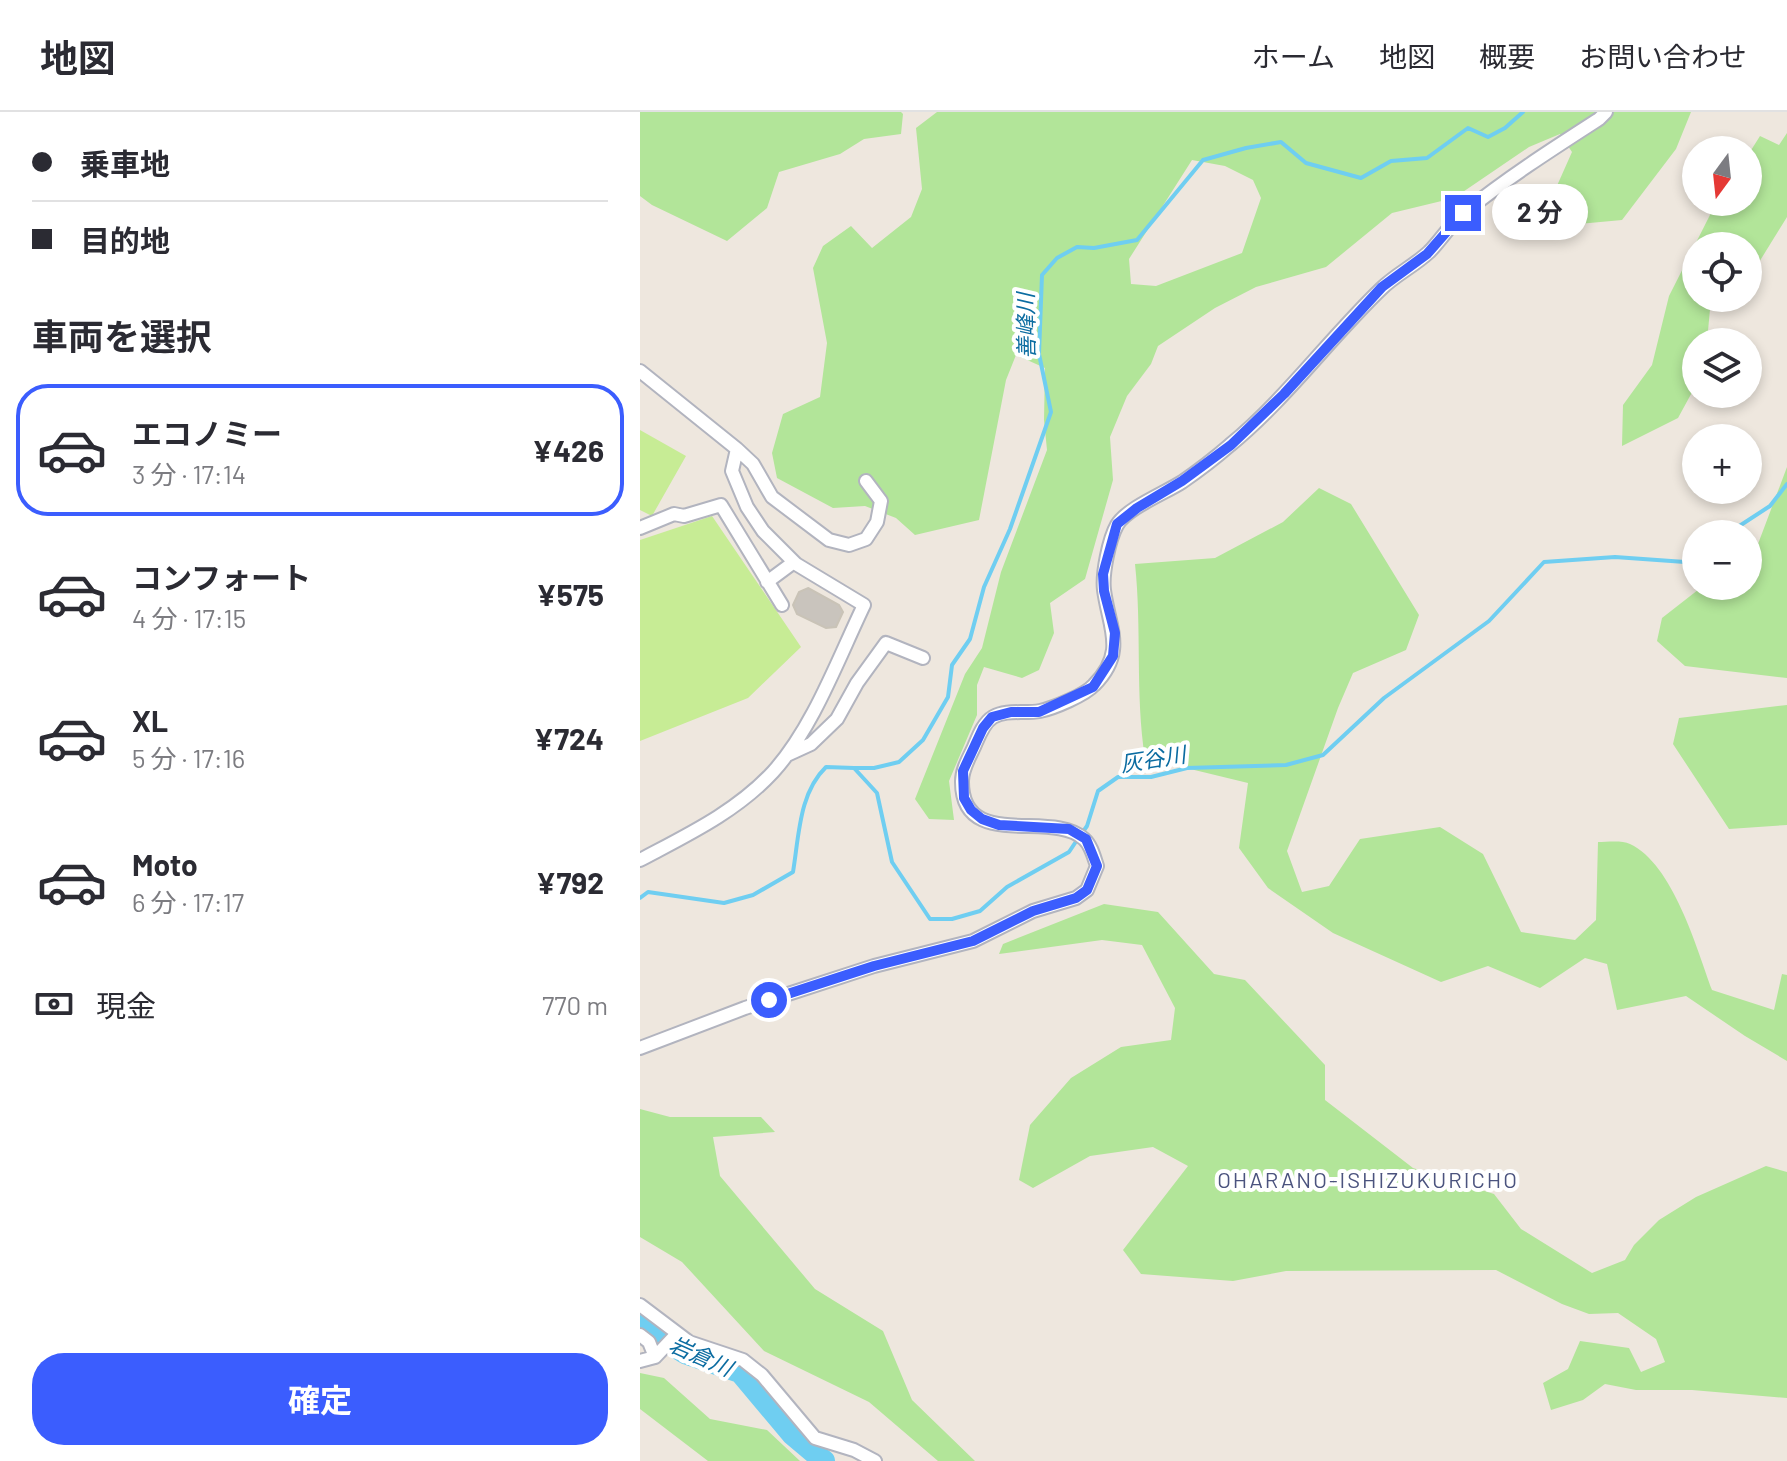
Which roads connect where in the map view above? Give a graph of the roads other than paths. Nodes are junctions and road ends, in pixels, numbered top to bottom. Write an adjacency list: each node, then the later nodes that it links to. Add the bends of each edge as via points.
1 (1606, 112): 12 (street, via 1463,213 1427,254 1382,287 1231,445 1117,524 1103,574 1115,633 1108,667 1093,687 1055,706 992,717 963,771 962,783 964,798 982,819 999,825 1069,829 1086,839 1097,866 1087,890 973,941 874,966)
2 (640, 371): 3 (street)
3 (737, 449): 4 (street, via 753,464 772,497 829,540 849,545 866,539 877,522 881,501); 6 (street, via 732,471 747,507)
4 (866, 481)
5 (640, 528): 7 (street, via 674,514 721,505)
6 (794, 562): 7 (street); 10 (street, via 864,605)
7 (767, 582): 8 (street)
8 (782, 605)
9 (923, 658): 10 (street, via 886,643 837,719 811,744)
10 (785, 755): 11 (street, via 762,782 707,826)
11 (640, 860)
12 (640, 1048)
13 (640, 1305): 18 (street, via 689,1342 743,1360 815,1438)
14 (640, 1335): 16 (street)
15 (673, 1338): 16 (street)
16 (660, 1353): 17 (street)
17 (640, 1361)
18 (875, 1461)

